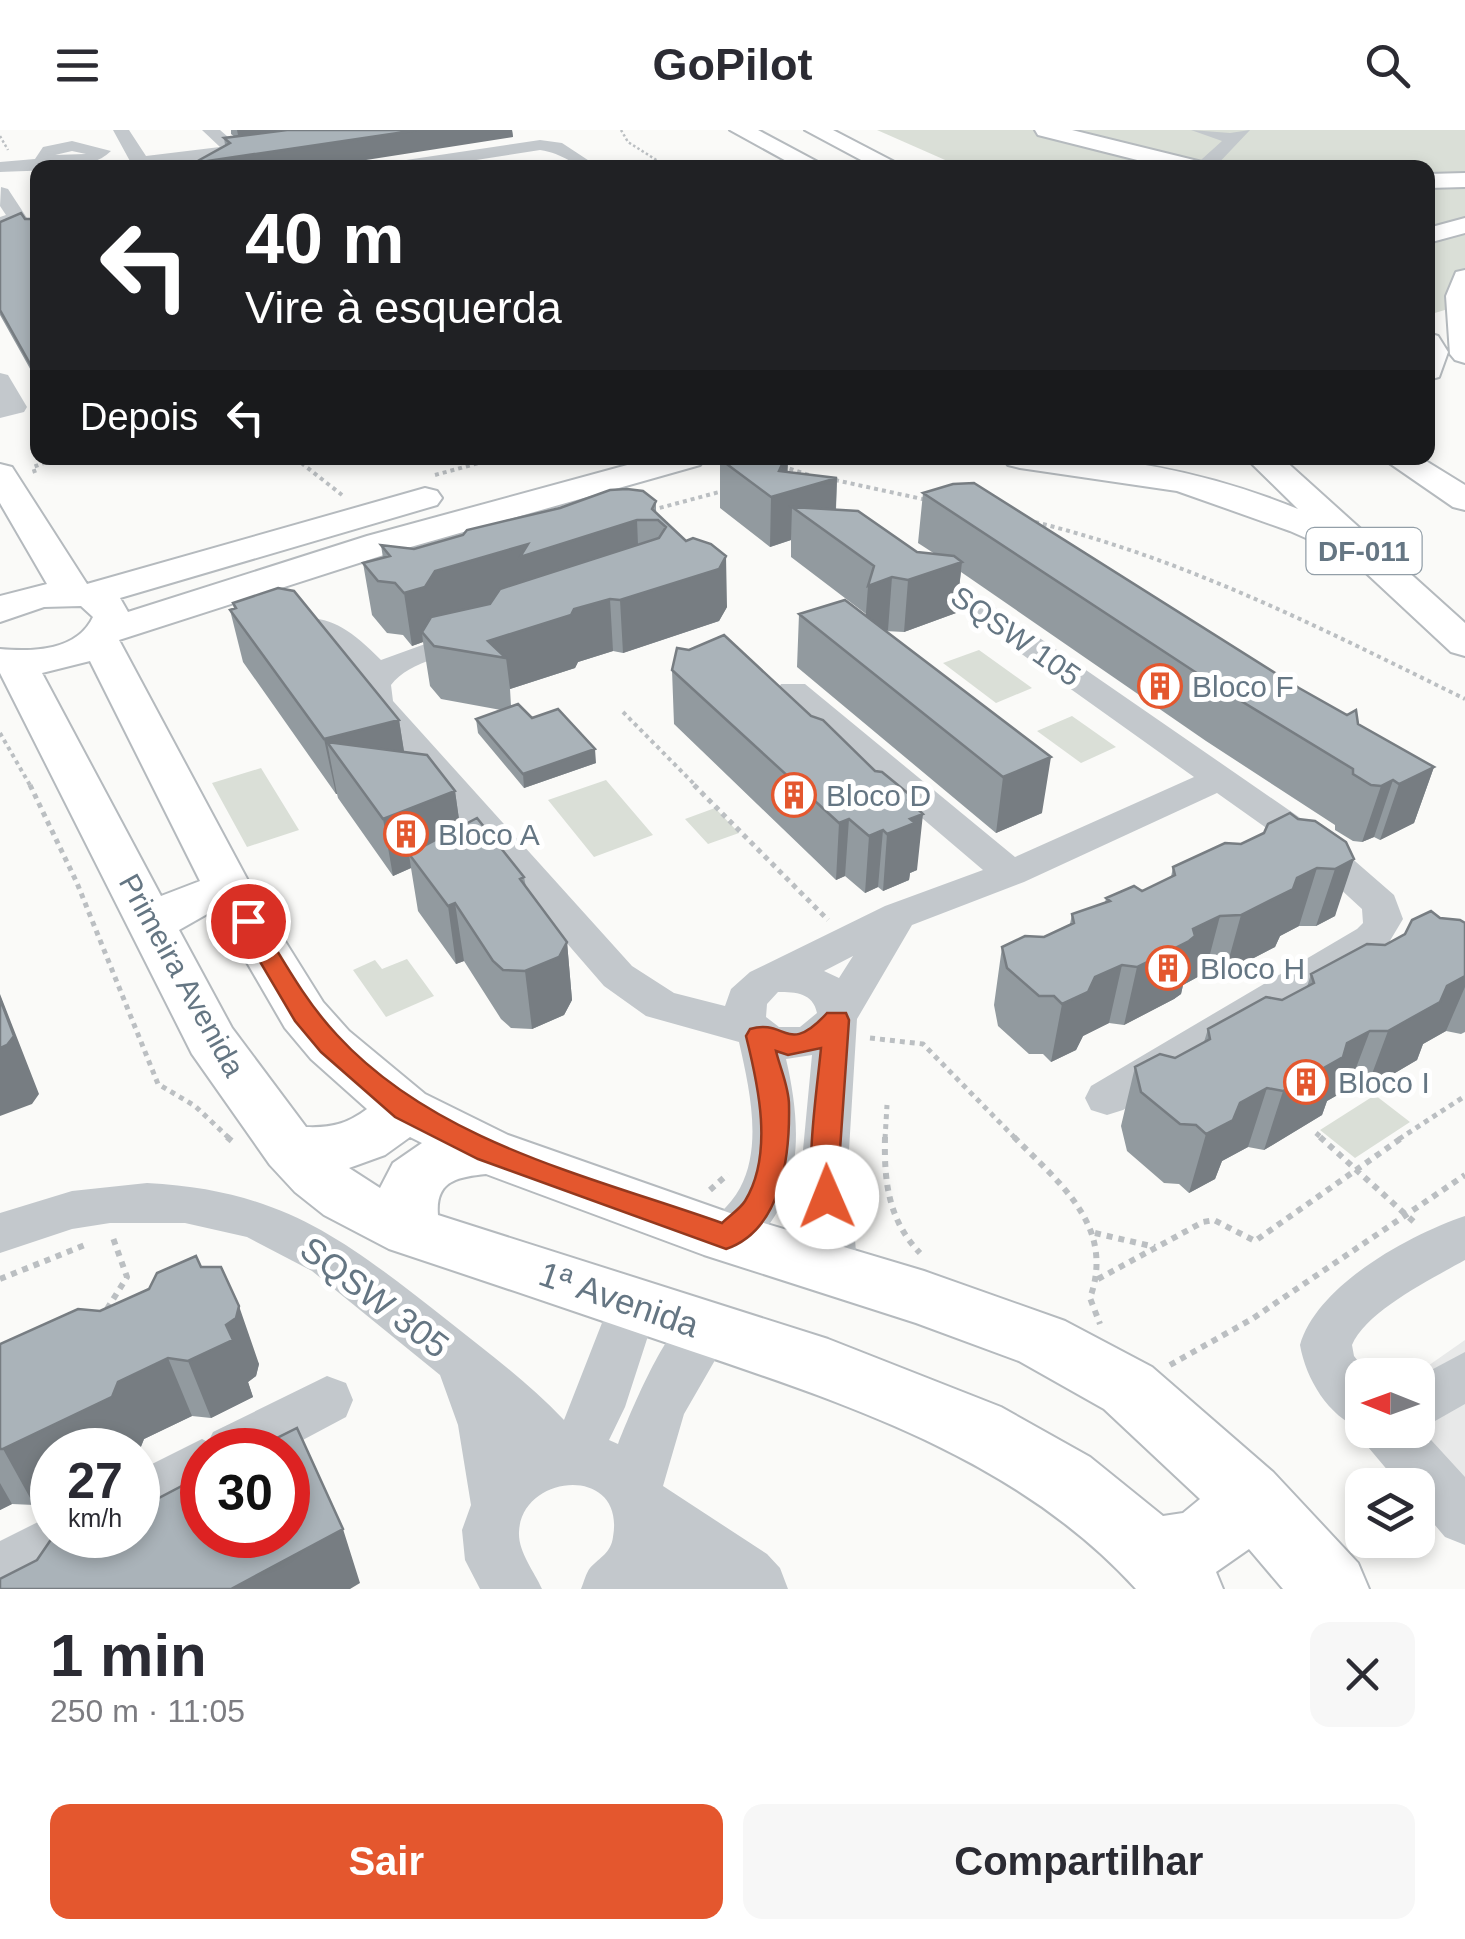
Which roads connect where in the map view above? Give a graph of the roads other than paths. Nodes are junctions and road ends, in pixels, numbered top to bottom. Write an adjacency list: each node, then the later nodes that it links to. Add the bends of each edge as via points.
1 (54, 130): 12 (street); 13 (street)
2 (210, 130): 14 (street, via 242,150)
3 (507, 130): 11 (street)
4 (741, 130): 17 (main road)
5 (795, 130): 18 (main road)
6 (816, 130): 19 (main road)
7 (1046, 130): 20 (main road)
8 (1199, 130): 9 (street)
9 (1237, 134): 21 (street)
10 (128, 141): 12 (street)
11 (535, 145): 15 (street); 16 (street, via 556,147)
12 (91, 155): 13 (street)
13 (57, 159)
14 (163, 160)
15 (438, 160)
16 (578, 160)
17 (804, 160)
18 (816, 160)
19 (879, 160)
20 (1186, 160)
21 (1209, 160)
22 (30, 161): 23 (street)
23 (0, 164)
24 (1465, 180): 25 (main road)
25 (1435, 181)
26 (1, 193): 27 (street, via 17,218)
27 (0, 224)
28 (1459, 268): 29 (main road)
29 (1465, 354)
30 (0, 380): 31 (street, via 15,408)
31 (0, 411)
32 (554, 465): 42 (main road, via 357,516)
33 (663, 465): 42 (main road, via 380,544)
34 (1081, 465): 39 (main road, via 1201,486)
35 (1271, 465): 39 (main road, DF-011)
36 (1410, 465): 38 (main road)
37 (2, 484): 41 (main road)
38 (1465, 500)
39 (1361, 548): 46 (main road, DF-011)
40 (894, 551): 51 (street, SQSW 105)
41 (73, 588): 42 (main road); 43 (main road); 47 (main road, via 110,610)
42 (168, 591): 47 (main road, via 124,652)
43 (0, 610)
44 (498, 629): 48 (street, via 403,660)
45 (255, 642): 48 (street, via 298,624 321,625)
46 (1465, 644)
47 (108, 649): 49 (main road, via 64,656); 53 (main road)
48 (380, 678): 56 (street, via 374,685 377,703 618,976 661,1005)
49 (8, 682): 55 (main road, Primeira Avenida)
50 (793, 692): 52 (street)
51 (1218, 778): 52 (street); 58 (street, SQSW 105, via 1359,884 1380,904 1383,926)
52 (1011, 873): 54 (street)
53 (229, 890): 55 (main road, via 189,900); 59 (main road, via 304,1015)
54 (898, 915): 56 (street); 57 (street)
55 (152, 925): 60 (main road, Primeira Avenida)
56 (760, 1008): 57 (street, via 788,1045 819,1039); 57 (street, via 808,980 837,1004); 62 (street, via 776,1101 770,1170 757,1208)
57 (837, 1025): 66 (street, via 826,1150)
58 (1107, 1098)
59 (404, 1110): 60 (main road, via 352,1148); 61 (main road)
60 (262, 1147): 63 (main road, Primeira Avenida)
61 (488, 1151): 62 (main road); 63 (main road, via 453,1154 416,1176 404,1206)
62 (716, 1215): 66 (main road)
63 (411, 1230): 67 (main road, 1ª Avenida)
64 (0, 1233): 69 (street, SQSW 305, via 34,1218 122,1202 216,1209 294,1235)
65 (1465, 1236): 71 (street, via 1363,1297 1328,1330 1331,1363)
66 (832, 1268): 78 (main road, via 1042,1341 1128,1388)
67 (634, 1302): 68 (main road, 1ª Avenida); 76 (street, via 598,1407)
68 (708, 1329): 77 (street, via 651,1424 640,1452); 82 (main road, 1ª Avenida, via 828,1368 977,1430 1065,1480)
69 (460, 1361): 76 (street, SQSW 305); 79 (street, SQSW 305, via 485,1425)
70 (1465, 1374): 72 (street)
71 (1345, 1387)
72 (1435, 1394)
73 (327, 1400): 74 (street)
74 (274, 1428)
75 (1403, 1448): 80 (street)
76 (567, 1458): 77 (street, via 608,1467); 79 (street, via 528,1470)
77 (636, 1496): 84 (street); 86 (street, via 642,1539 634,1563)
78 (1248, 1496): 82 (main road, via 1219,1532 1182,1551); 85 (main road)
79 (498, 1502): 87 (street, SQSW 305, via 491,1552)
80 (1465, 1518)
81 (30, 1556): 83 (street)
82 (1168, 1571)
83 (0, 1572)
84 (753, 1582): 86 (street, via 680,1571)
85 (1310, 1582)
86 (614, 1586)
87 (514, 1589)

